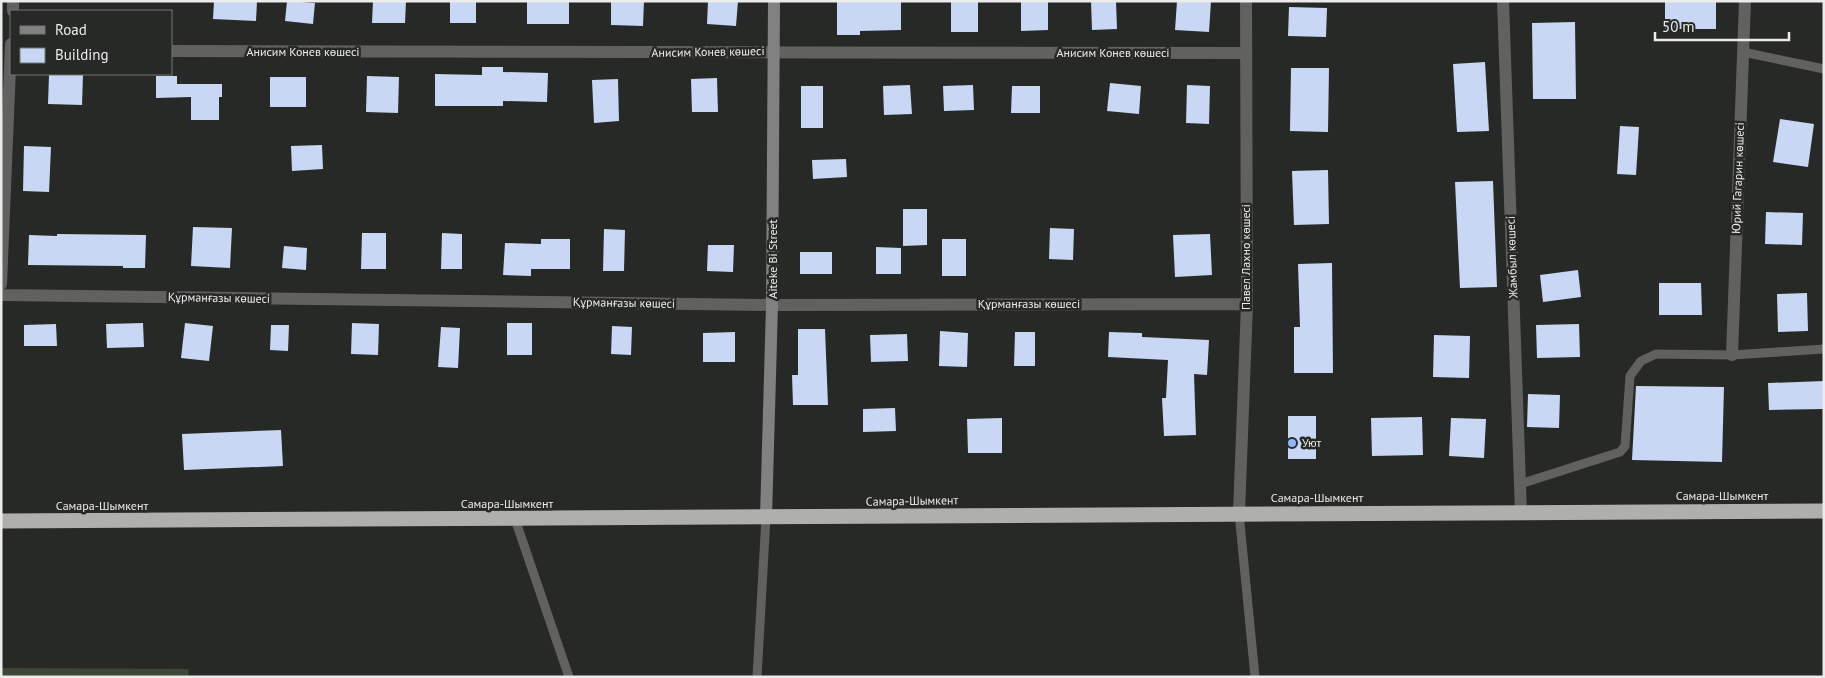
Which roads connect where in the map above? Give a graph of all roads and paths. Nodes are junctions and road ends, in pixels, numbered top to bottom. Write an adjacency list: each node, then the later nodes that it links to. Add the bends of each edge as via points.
1 (774, 1): 6 (main road, Aiteke Bi Street)
2 (1246, 1): 8 (street, Павел Лахно көшесі)
3 (1503, 1): 17 (street, Жамбыл көшесі)
4 (1745, 1): 7 (street, Юрий Гагарин көшесі)
5 (172, 51): 6 (street, Анисим Конев көшесі, via 605,54)
6 (774, 51): 8 (street, Анисим Конев көшесі); 13 (main road, Aiteke Bi Street)
7 (1743, 52): 9 (lane); 16 (street, Юрий Гагарин көшесі)
8 (1245, 54): 14 (street, Павел Лахно көшесі)
9 (1824, 69)
10 (10, 74): 11 (street)
11 (1, 284)
12 (1, 295): 13 (street, Құрманғазы көшесі)
13 (772, 304): 14 (street, Құрманғазы көшесі); 21 (main road, Aiteke Bi Street)
14 (1246, 304): 19 (street, Павел Лахно көшесі)
15 (1824, 349): 16 (lane)
16 (1732, 355): 17 (lane, via 1656,354 1641,361 1630,376 1625,446 1620,452)
17 (1520, 484): 20 (street, Жамбыл көшесі)
18 (1824, 510): 20 (highway, Самара-Шымкент)
19 (1239, 513): 20 (highway, Самара-Шымкент); 21 (highway, Самара-Шымкент); 26 (lane)
20 (1521, 513)
21 (766, 517): 22 (highway, Самара-Шымкент); 25 (lane)
22 (515, 519): 23 (highway, Самара-Шымкент); 24 (lane)
23 (1, 521)
24 (569, 677)
25 (757, 677)
26 (1255, 677)

